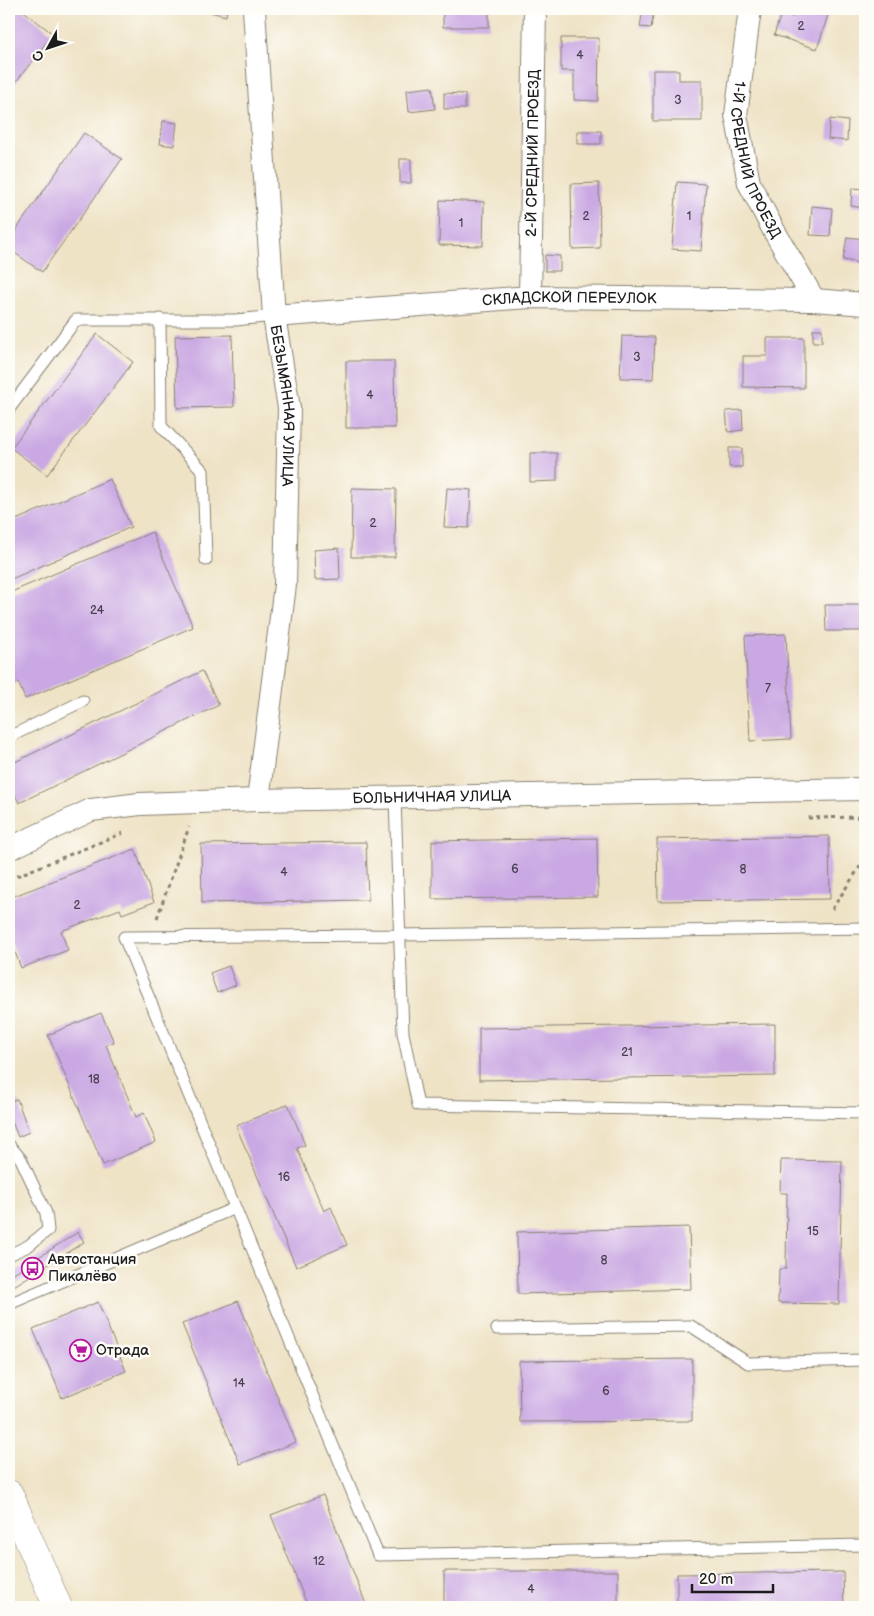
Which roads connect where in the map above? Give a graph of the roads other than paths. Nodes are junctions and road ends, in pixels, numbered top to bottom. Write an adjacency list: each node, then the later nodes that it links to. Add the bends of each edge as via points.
1 (254, 9): 7 (street, БЕЗЫМЯННАЯ УЛИЦА)
2 (535, 9): 4 (street, 2-Й СРЕДНИЙ ПРОЕЗД)
3 (750, 9): 5 (street, 1-Й СРЕДНИЙ ПРОЕЗД, via 736,115 749,183)
4 (530, 297): 5 (street, СКЛАДСКОЙ ПЕРЕУЛОК); 7 (street, СКЛАДСКОЙ ПЕРЕУЛОК)
5 (814, 300): 6 (street, СКЛАДСКОЙ ПЕРЕУЛОК)
6 (865, 304)
7 (274, 316): 8 (lane, via 236,320); 15 (street, БЕЗЫМЯННАЯ УЛИЦА, via 289,408 285,585)
8 (160, 319): 9 (lane, via 76,320); 10 (lane, via 161,426 203,471)
9 (9, 410)
10 (206, 560)
11 (83, 701): 12 (lane)
12 (9, 737)
13 (865, 789): 14 (street, БОЛЬНИЧНАЯ УЛИЦА)
14 (395, 798): 15 (street, БОЛЬНИЧНАЯ УЛИЦА); 18 (lane)
15 (258, 800): 16 (street, БОЛЬНИЧНАЯ УЛИЦА, via 140,804 91,810)
16 (9, 849)
17 (865, 928): 18 (lane)
18 (399, 935): 19 (lane, via 403,1033 418,1105); 21 (lane, via 124,937)
19 (865, 1113)
20 (9, 1145): 22 (lane, via 21,1159 46,1213 48,1230 28,1246)
21 (235, 1208): 23 (lane); 27 (lane, via 378,1555)
22 (9, 1255)
23 (9, 1304)
24 (497, 1329): 25 (lane, via 691,1326 748,1363)
25 (865, 1360)
26 (9, 1494): 28 (main road)
27 (865, 1545)
28 (58, 1607)

